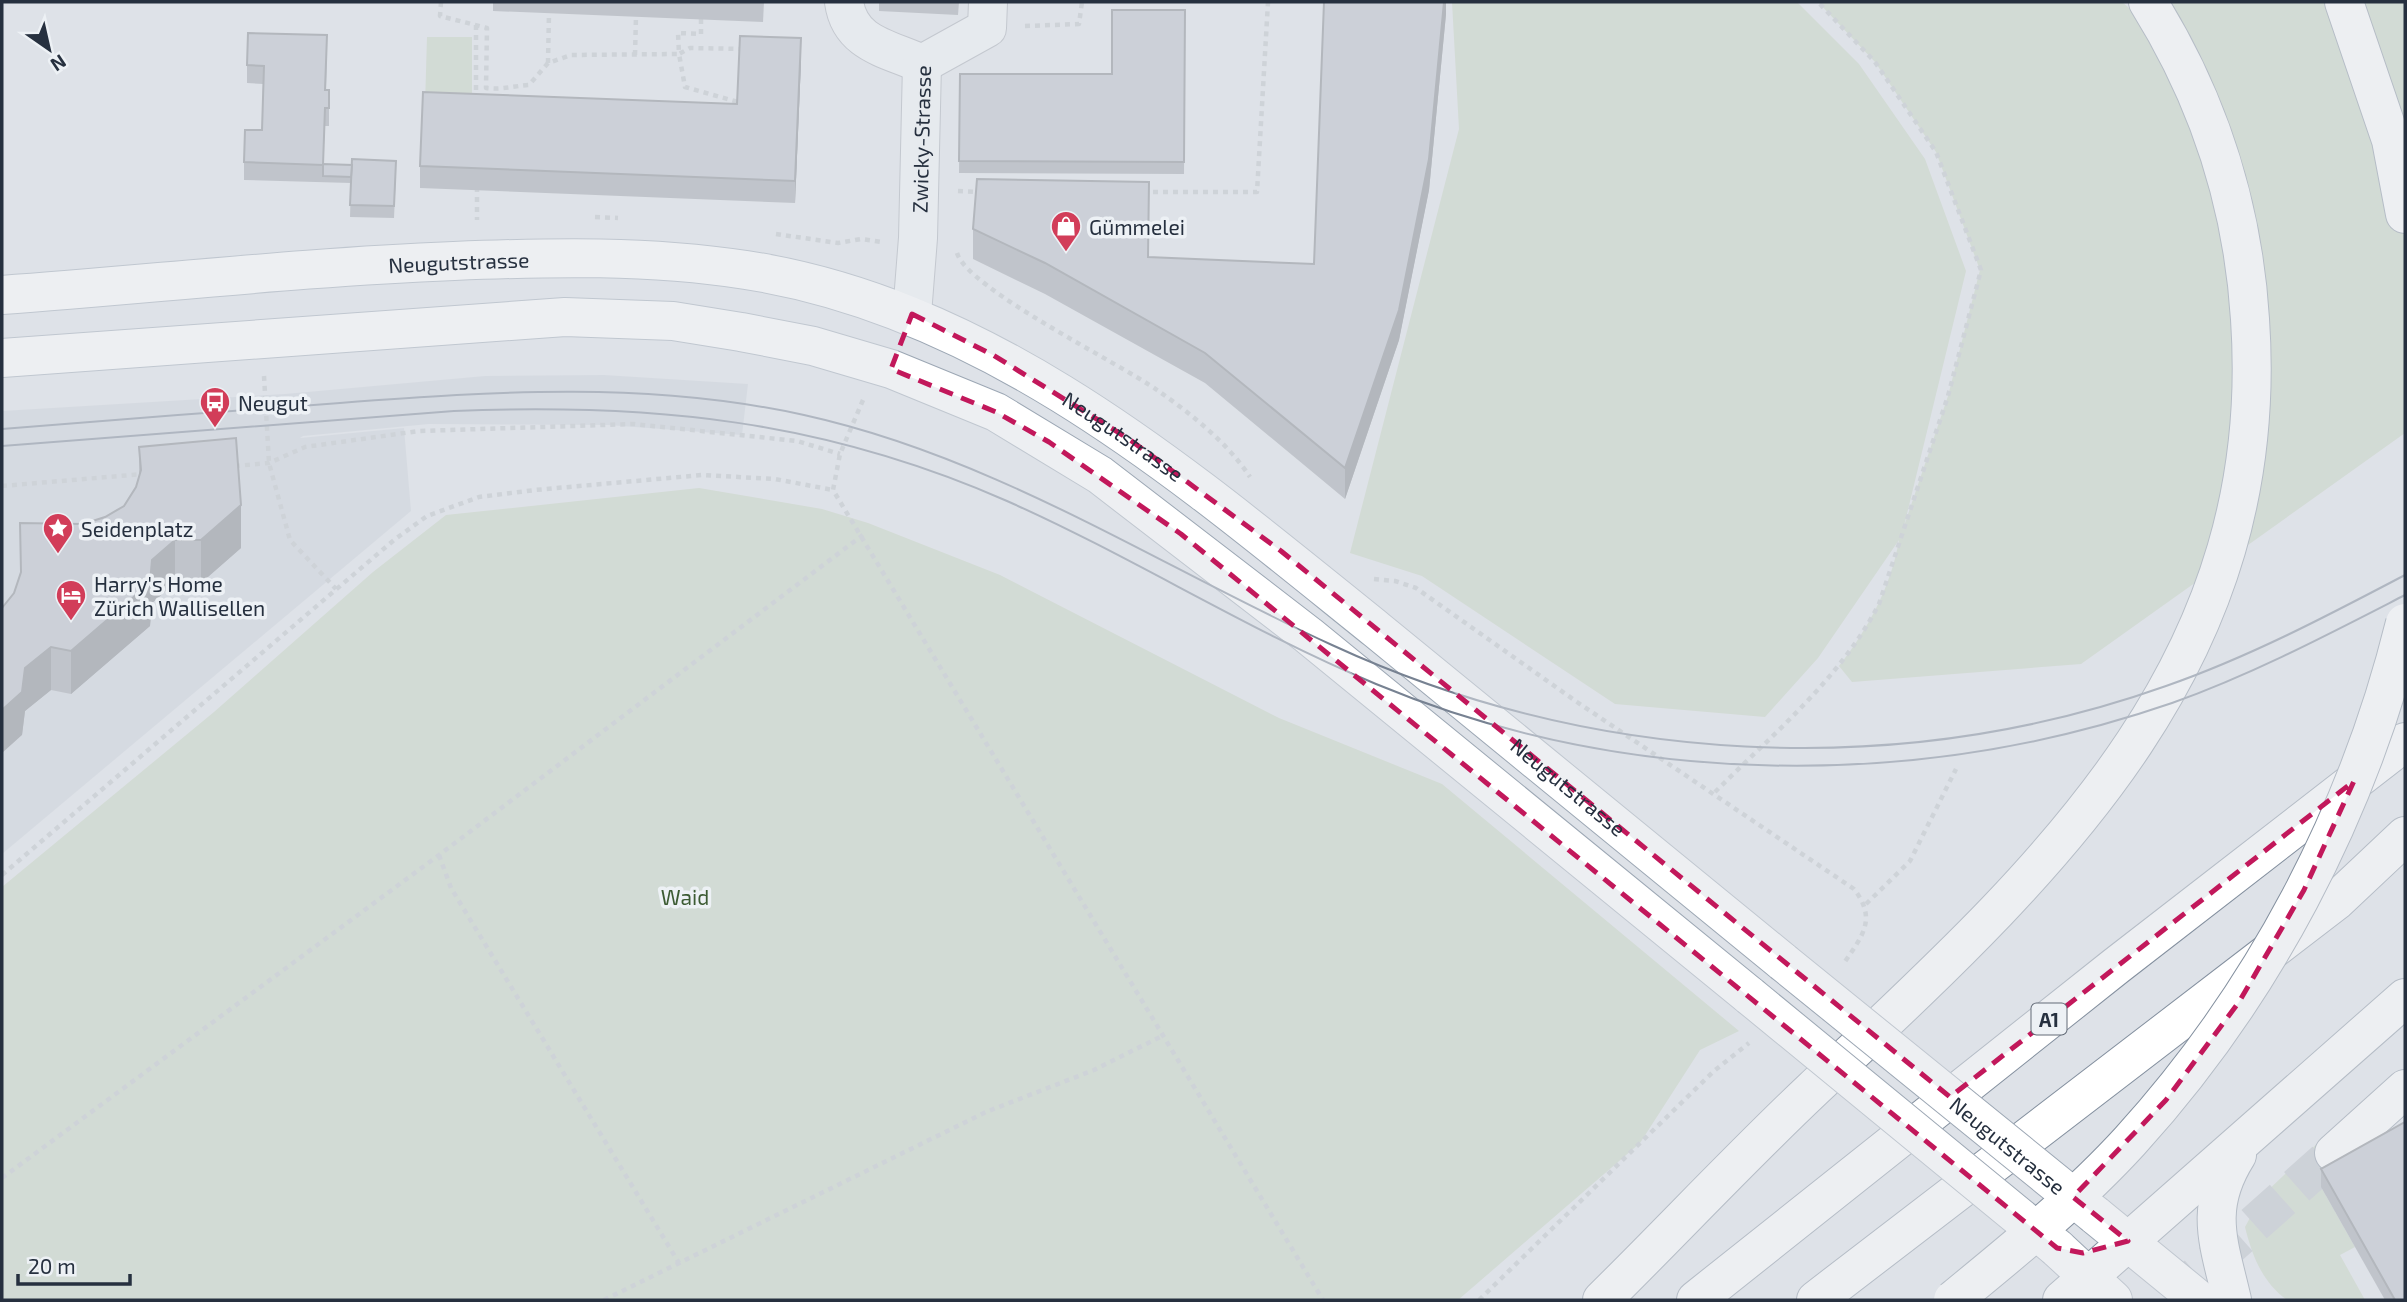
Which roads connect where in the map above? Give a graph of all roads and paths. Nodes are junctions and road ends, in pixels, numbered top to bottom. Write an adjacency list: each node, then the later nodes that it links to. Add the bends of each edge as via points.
1 (441, 2): 12 (path, via 440,16)
2 (844, 2): 17 (street, via 846,18 856,35)
3 (1082, 2): 9 (path, via 1079,24)
4 (1268, 2): 23 (path, via 1257,192)
5 (1818, 2): 45 (path, via 1875,62 1936,152 1980,270 1948,396 1879,604 1863,636)
6 (2148, 2): 68 (main road, via 2175,49 2216,142 2231,190 2248,290 2252,389 2245,464 2230,538 2196,632 2124,761 2064,840 1957,953 1744,1155)
7 (2344, 2): 24 (main road, via 2387,128)
8 (549, 13): 16 (path)
9 (988, 15): 17 (street, Zwicky-Strasse)
10 (636, 16): 15 (path)
11 (701, 19): 14 (path, via 701,34 678,33)
12 (476, 25): 16 (path, via 487,28 486,88 529,85); 19 (path)
13 (745, 49): 14 (path, via 690,48)
14 (679, 54): 15 (path); 18 (path, via 685,87)
15 (635, 55): 16 (path, via 572,55)
16 (548, 63)
17 (922, 64): 28 (street, Zwicky-Strasse)
18 (738, 102)
19 (477, 109)
20 (477, 178): 25 (path)
21 (952, 191): 22 (path)
22 (993, 192)
23 (1132, 192)
24 (2405, 214)
25 (477, 220)
26 (958, 257): 36 (path, via 979,282 1156,390 1202,425)
27 (2, 295): 28 (main road, Neugutstrasse, via 379,264 619,257 750,270 827,286)
28 (912, 314): 31 (main road); 40 (main road, Neugutstrasse, via 993,355 1108,425 1210,497)
29 (2, 358): 31 (main road, via 565,317 714,327 813,346)
30 (263, 365): 33 (path)
31 (891, 369): 32 (path, via 868,390); 62 (main road, bridge, via 996,412 1111,483 1308,635)
32 (839, 453): 33 (path, via 797,441 634,424 419,431 304,447); 38 (path)
33 (269, 463): 34 (path); 41 (path, via 290,540)
34 (229, 467)
35 (149, 473): 37 (path)
36 (1253, 481)
37 (2, 485)
38 (833, 490): 39 (path); 41 (path, via 775,479 702,475 479,497 428,516)
39 (863, 535): 47 (path); 54 (path)
40 (1324, 587): 45 (path, via 1378,578 1416,589); 61 (main road, Neugutstrasse, bridge)
41 (336, 589): 49 (path)
42 (2405, 623): 71 (main road, bridge, via 2379,713 2341,814 2304,890 2239,1002 2199,1059 2128,1143 2048,1220)
43 (2405, 742): 69 (main road, A1)
44 (1956, 769): 51 (path, via 1910,861)
45 (1715, 793): 51 (path, via 1854,889)
46 (2405, 836): 50 (main road)
47 (439, 855): 60 (path); 63 (path, via 451,888)
48 (2405, 861): 50 (main road)
49 (2, 875)
50 (2336, 901): 70 (main road)
51 (1866, 904): 52 (path, via 1865,932)
52 (1842, 966)
53 (2405, 998): 57 (main road)
54 (1164, 1035): 63 (path, via 1094,1070 986,1112); 66 (path)
55 (1757, 1036): 67 (path, via 1714,1072)
56 (2395, 1098): 58 (main road); 59 (street)
57 (2248, 1137): 61 (main road); 73 (main road, via 2222,1178 2216,1200 2217,1230)
58 (2334, 1153)
59 (2374, 1158)
60 (2, 1178)
61 (2127, 1241): 62 (main road, via 2083,1253); 64 (main road); 72 (main road, Neugutstrasse)
62 (2057, 1248): 64 (main road)
63 (680, 1263): 65 (path)
64 (2088, 1293)
65 (604, 1300)
66 (1323, 1300)
67 (1479, 1300)
68 (1602, 1300)
69 (1696, 1300)
70 (1816, 1300)
71 (1954, 1300)
72 (2199, 1300)
73 (2232, 1300)

